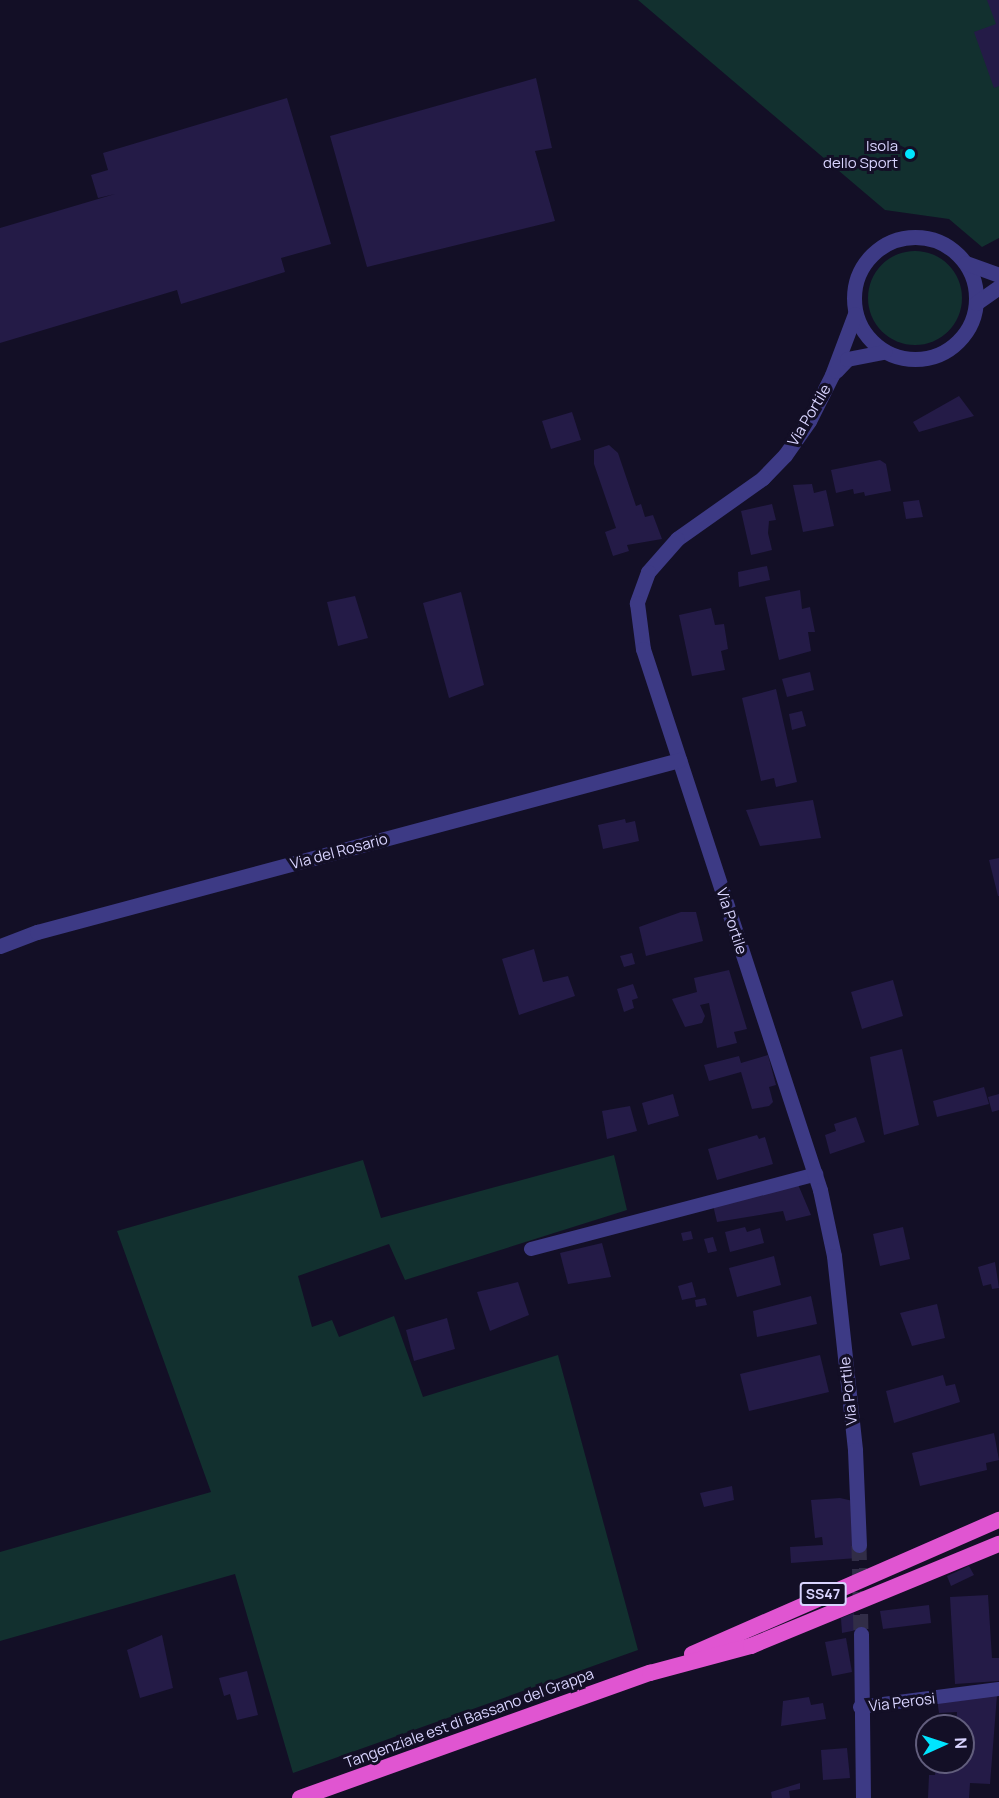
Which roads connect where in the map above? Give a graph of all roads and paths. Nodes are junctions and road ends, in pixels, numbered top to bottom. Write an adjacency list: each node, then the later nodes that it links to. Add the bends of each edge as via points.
1 (966, 263): 2 (street); 4 (street); 5 (street, via 933,239 908,238 884,245 858,274)
2 (999, 275)
3 (999, 287): 4 (street)
4 (976, 303): 6 (street, via 973,321 951,349 914,360)
5 (855, 314): 6 (street, via 863,332); 7 (street, Via Portile)
6 (884, 352): 7 (street, Via Portile, via 847,359)
7 (832, 375): 8 (street, Via Portile, via 785,454 764,478 677,539 641,585 637,603 643,649)
8 (679, 760): 9 (street, Via del Rosario, via 37,932); 10 (street, Via Portile)
9 (0, 946)
10 (816, 1174): 11 (street); 14 (street, Via Portile, via 834,1256 855,1450)
11 (531, 1249)
12 (999, 1520): 16 (highway, Tangenziale est di Bassano del Grappa / SS47)
13 (999, 1544): 16 (highway, Tangenziale est di Bassano del Grappa / SS47, via 751,1646)
14 (859, 1545)
15 (861, 1634): 18 (street)
16 (650, 1673): 19 (highway, Tangenziale est di Bassano del Grappa / SS47)
17 (999, 1689): 18 (street, Via Perosi)
18 (860, 1707): 20 (street, Via Perosi)
19 (300, 1798)
20 (863, 1798)

